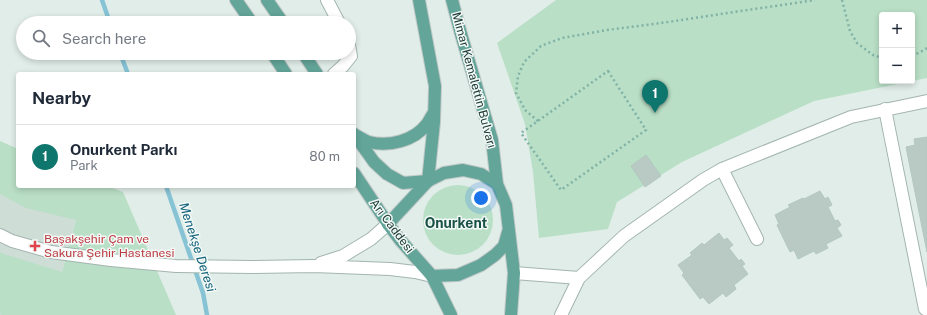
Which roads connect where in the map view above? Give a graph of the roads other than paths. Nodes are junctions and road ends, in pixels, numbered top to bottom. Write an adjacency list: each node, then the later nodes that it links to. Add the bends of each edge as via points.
1 (236, 0): 6 (main road)
2 (267, 0): 7 (main road)
3 (327, 0): 8 (street)
4 (419, 0): 17 (main road, via 435,86)
5 (452, 0): 23 (main road, Mimar Kemalettin Bulvarı, via 492,140)
6 (247, 16)
7 (278, 16)
8 (335, 16)
9 (277, 60): 12 (main road)
10 (308, 60): 13 (main road)
11 (347, 60): 14 (street)
12 (285, 72)
13 (316, 72)
14 (336, 72)
15 (927, 101): 16 (street)
16 (885, 110): 20 (street, via 851,118); 32 (street)
17 (434, 113): 18 (main road, via 426,125 404,141 386,144 369,142); 22 (main road)
18 (356, 135)
19 (356, 137): 22 (main road, via 374,162 387,174 403,183)
20 (722, 169): 27 (street); 31 (street, via 624,236)
21 (356, 176): 24 (main road, Arı Caddesi)
22 (428, 181): 23 (main road, via 444,172 463,170 481,174); 24 (main road)
23 (498, 184): 25 (main road, via 506,205)
24 (388, 224): 28 (street, via 371,239 343,256); 30 (main road, Arı Caddesi)
25 (509, 229): 29 (main road); 30 (main road, via 504,246 481,265 458,275)
26 (0, 235): 28 (street, via 51,252 111,260 176,266)
27 (757, 239)
28 (314, 266): 30 (street, via 390,269)
29 (514, 272): 31 (street); 34 (main road)
30 (432, 276): 33 (main road)
31 (579, 278): 35 (street)
32 (925, 309)
33 (451, 315)
34 (511, 315)
35 (561, 315)

